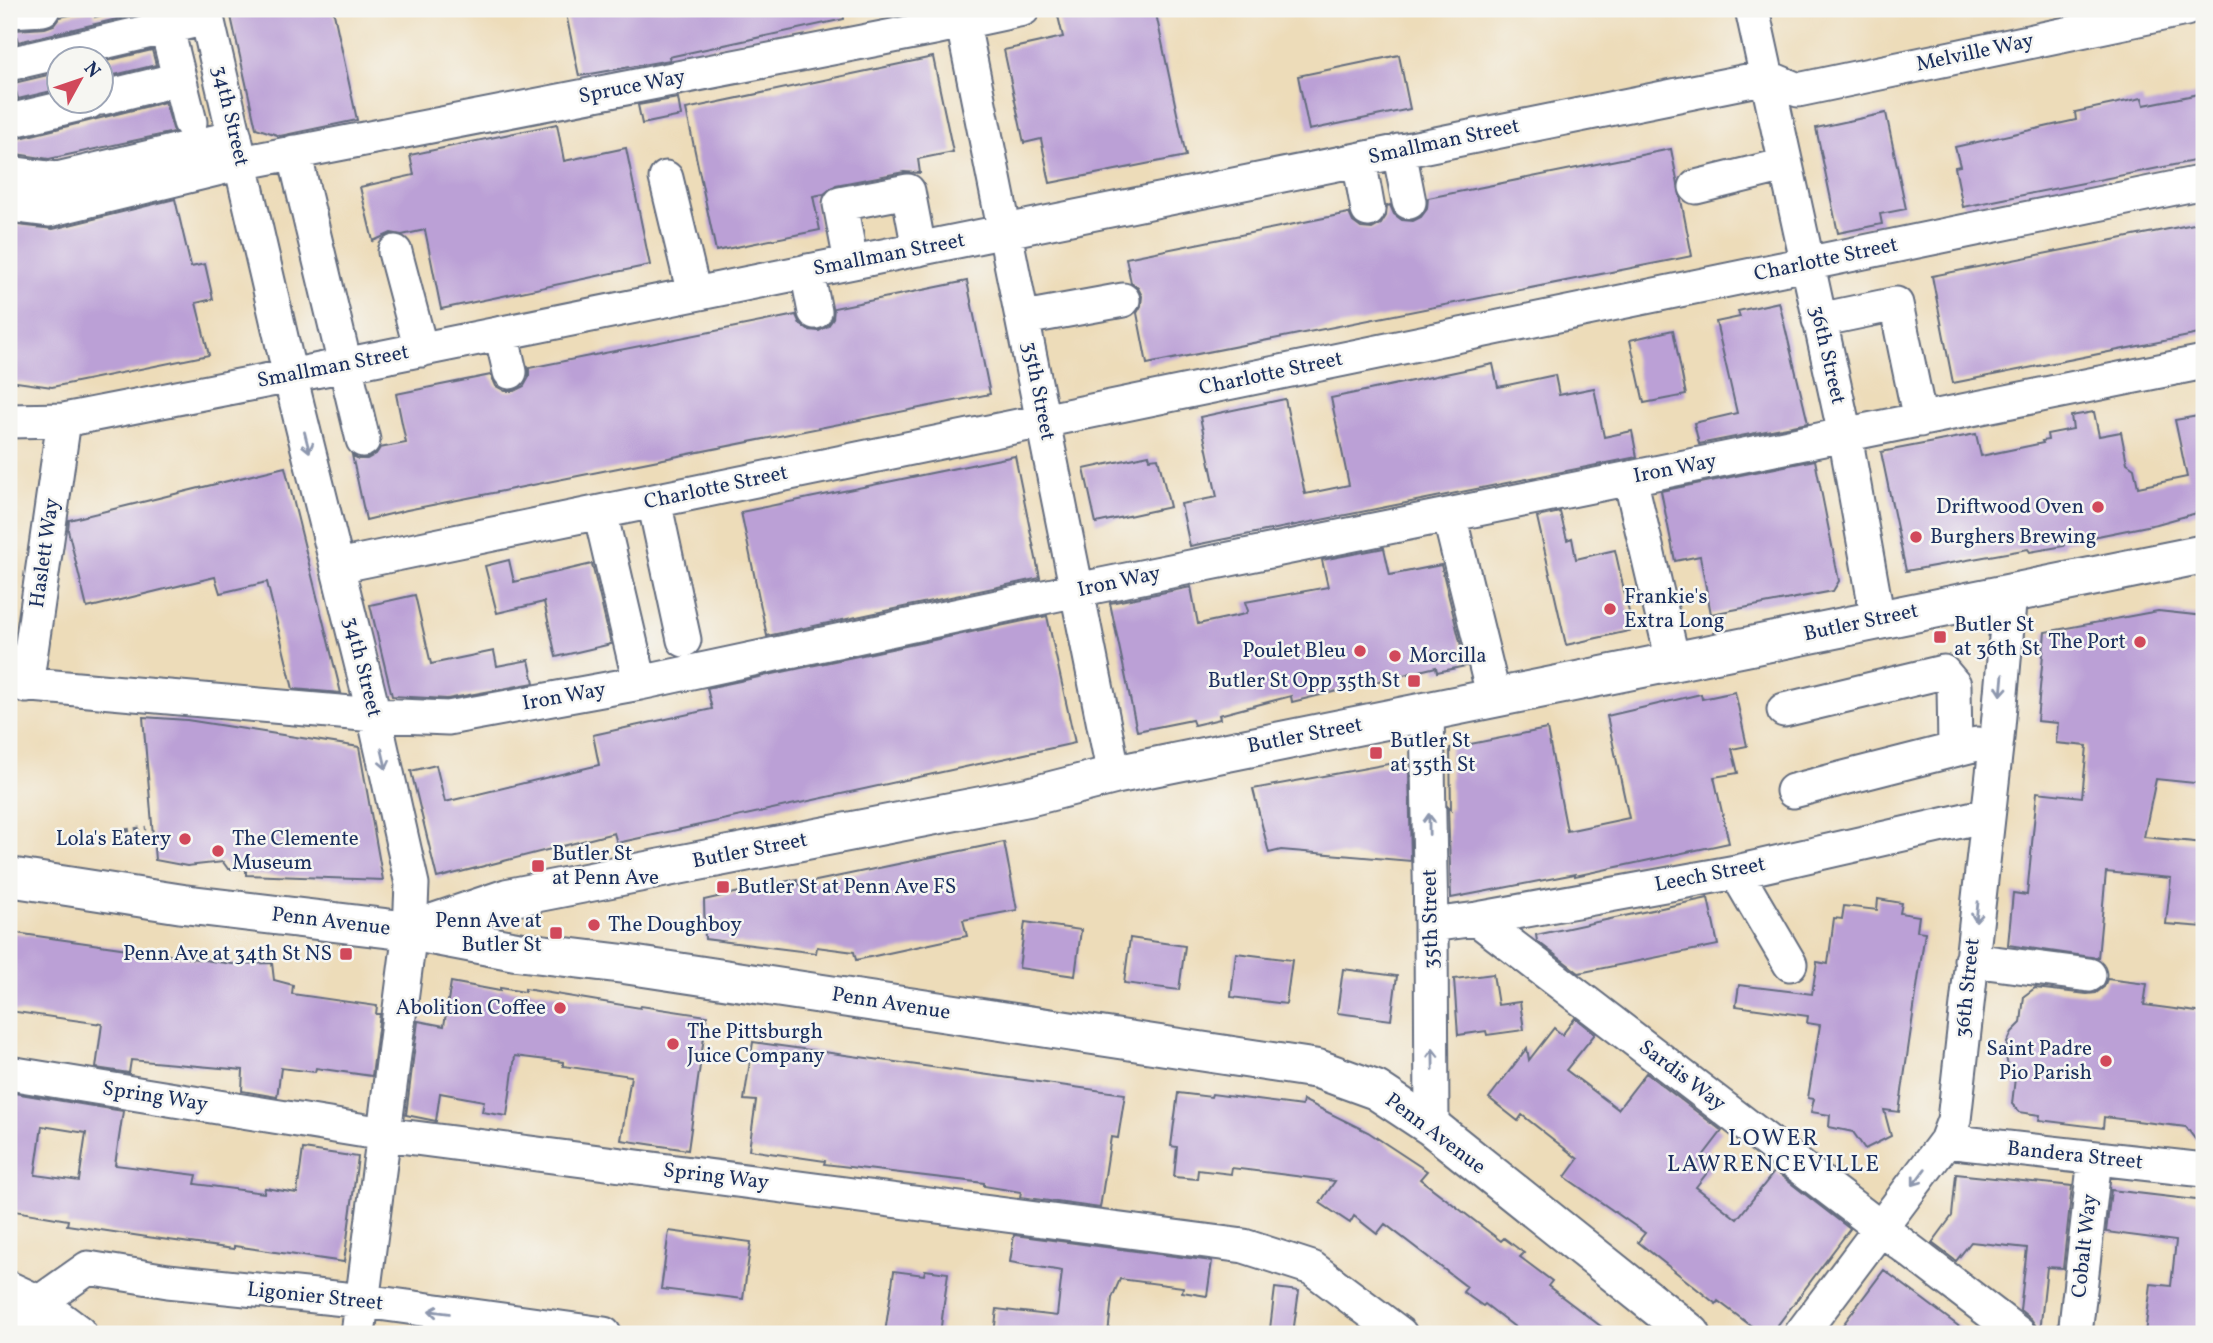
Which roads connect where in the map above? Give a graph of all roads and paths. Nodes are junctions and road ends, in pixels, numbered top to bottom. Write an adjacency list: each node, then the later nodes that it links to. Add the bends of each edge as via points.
1 (43, 9): 5 (street)
2 (1023, 9): 7 (street, Spruce Way)
3 (1752, 9): 10 (street, 36th Street)
4 (2186, 9): 10 (street, Melville Way, via 1798,90)
5 (9, 11)
6 (206, 13): 8 (street); 16 (street, 34th Street)
7 (961, 15): 17 (street, Spruce Way); 25 (street, 35th Street)
8 (164, 18): 9 (street); 11 (street)
9 (9, 64)
10 (1767, 77): 18 (street, Smallman Street); 19 (street, 36th Street)
11 (179, 79): 12 (street); 15 (street)
12 (116, 95)
13 (46, 112): 14 (street)
14 (9, 121)
15 (190, 122)
16 (237, 150): 17 (street, Spruce Way); 20 (street, via 57,179); 24 (street, via 49,210); 41 (street, 34th Street)
17 (294, 152): 39 (street)
18 (1389, 153): 18 (street, via 1399,204); 25 (street, Smallman Street)
19 (1785, 164): 23 (street); 29 (street, 36th Street)
20 (9, 173)
21 (667, 178): 31 (street)
22 (2204, 182): 29 (street, Charlotte Street)
23 (1696, 187)
24 (9, 205)
25 (1004, 232): 26 (street, Smallman Street); 34 (street, 35th Street)
26 (919, 249): 28 (street, Smallman Street); 28 (street, via 908,191 840,204)
27 (395, 252): 37 (street)
28 (850, 262): 30 (street, Smallman Street)
29 (1806, 264): 35 (street, 36th Street); 45 (street, Charlotte Street)
30 (807, 271): 31 (street, Smallman Street); 33 (street)
31 (694, 294): 36 (street, Smallman Street)
32 (1123, 300): 34 (street)
33 (815, 312)
34 (1024, 318): 45 (street, 35th Street)
35 (1819, 320): 43 (street, via 1896,304); 46 (street, 36th Street)
36 (501, 333): 37 (street, Smallman Street); 40 (street)
37 (421, 350): 39 (street, Smallman Street)
38 (2204, 362): 43 (street, Iron Way)
39 (345, 365): 41 (street, Smallman Street); 47 (street)
40 (510, 372)
41 (290, 376): 42 (street, Smallman Street); 53 (street, 34th Street, one-way to 53)
42 (64, 420): 44 (street, Smallman Street); 60 (street, Haslett Way)
43 (1920, 420): 46 (street, Iron Way)
44 (9, 421)
45 (1044, 421): 49 (street, Charlotte Street); 54 (street, 35th Street)
46 (1845, 435): 48 (street, Iron Way); 56 (street, 36th Street)
47 (363, 440)
48 (1630, 478): 51 (street, Iron Way); 58 (street)
49 (654, 501): 50 (street, Charlotte Street); 57 (street)
50 (600, 512): 53 (street, Charlotte Street); 59 (street)
51 (1449, 515): 54 (street, Iron Way); 61 (street)
52 (2204, 554): 55 (main road, Butler Street)
53 (338, 566): 64 (street, 34th Street)
54 (1077, 590): 59 (street, Iron Way); 67 (street, 35th Street)
55 (2010, 593): 56 (main road, Butler Street); 65 (street, 36th Street, one-way to 65)
56 (1878, 620): 58 (main road, Butler Street)
57 (684, 640)
58 (1673, 662): 61 (main road, Butler Street)
59 (640, 683): 64 (street, Iron Way, via 448,718)
60 (18, 685): 64 (street, Iron Way)
61 (1494, 698): 63 (main road, Butler Street)
62 (1784, 710): 66 (street, via 1943,672 1954,685)
63 (1427, 711): 67 (main road, Butler Street); 76 (street, 35th Street, one-way to 63)
64 (374, 715): 77 (street, 34th Street, one-way to 77, via 412,884)
65 (1997, 738): 66 (street); 69 (street, 36th Street)
66 (1955, 749): 68 (street)
67 (1114, 775): 77 (main road, Butler Street, via 1028,797 508,898)
68 (1793, 791)
69 (1987, 816): 72 (street, Leech Street); 79 (street, 36th Street, one-way to 79)
70 (146, 828): 71 (path)
71 (116, 832)
72 (1736, 872): 75 (street, Leech Street); 80 (street)
73 (9, 877): 77 (main road, Penn Avenue, via 183,904)
74 (617, 902): 78 (path)
75 (1477, 919): 76 (street, Leech Street); 88 (street, Sardis Way)
76 (1432, 925): 83 (street, 35th Street, one-way to 76)
77 (410, 931): 83 (main road, Penn Avenue, via 516,951 1318,1069 1376,1090); 84 (street, 34th Street)
78 (617, 936)
79 (1971, 960): 81 (street); 85 (street, 36th Street, via 1954,1120)
80 (1790, 964)
81 (2089, 975)
82 (9, 1073): 84 (street, Spring Way)
83 (1432, 1127): 92 (main road, Penn Avenue)
84 (384, 1134): 89 (street, 34th Street); 97 (street, Spring Way, via 1244,1246 1312,1268)
85 (1945, 1141): 86 (street, Bandera Street); 88 (street, 36th Street, one-way to 88)
86 (2095, 1158): 87 (street, Bandera Street); 100 (street, Cobalt Way)
87 (2204, 1170)
88 (1881, 1228): 98 (street, 36th Street); 99 (street, Sardis Way)
89 (364, 1301): 90 (street, Ligonier Street, via 167,1281 88,1268); 95 (street, 34th Street); 96 (street, Ligonier Street, one-way to 89)
90 (21, 1310): 93 (main road)
91 (260, 1324): 94 (path)
92 (1673, 1329)
93 (77, 1334)
94 (259, 1334)
95 (358, 1334)
96 (604, 1334)
97 (1400, 1334)
98 (1801, 1334)
99 (2019, 1334)
100 (2075, 1334)

